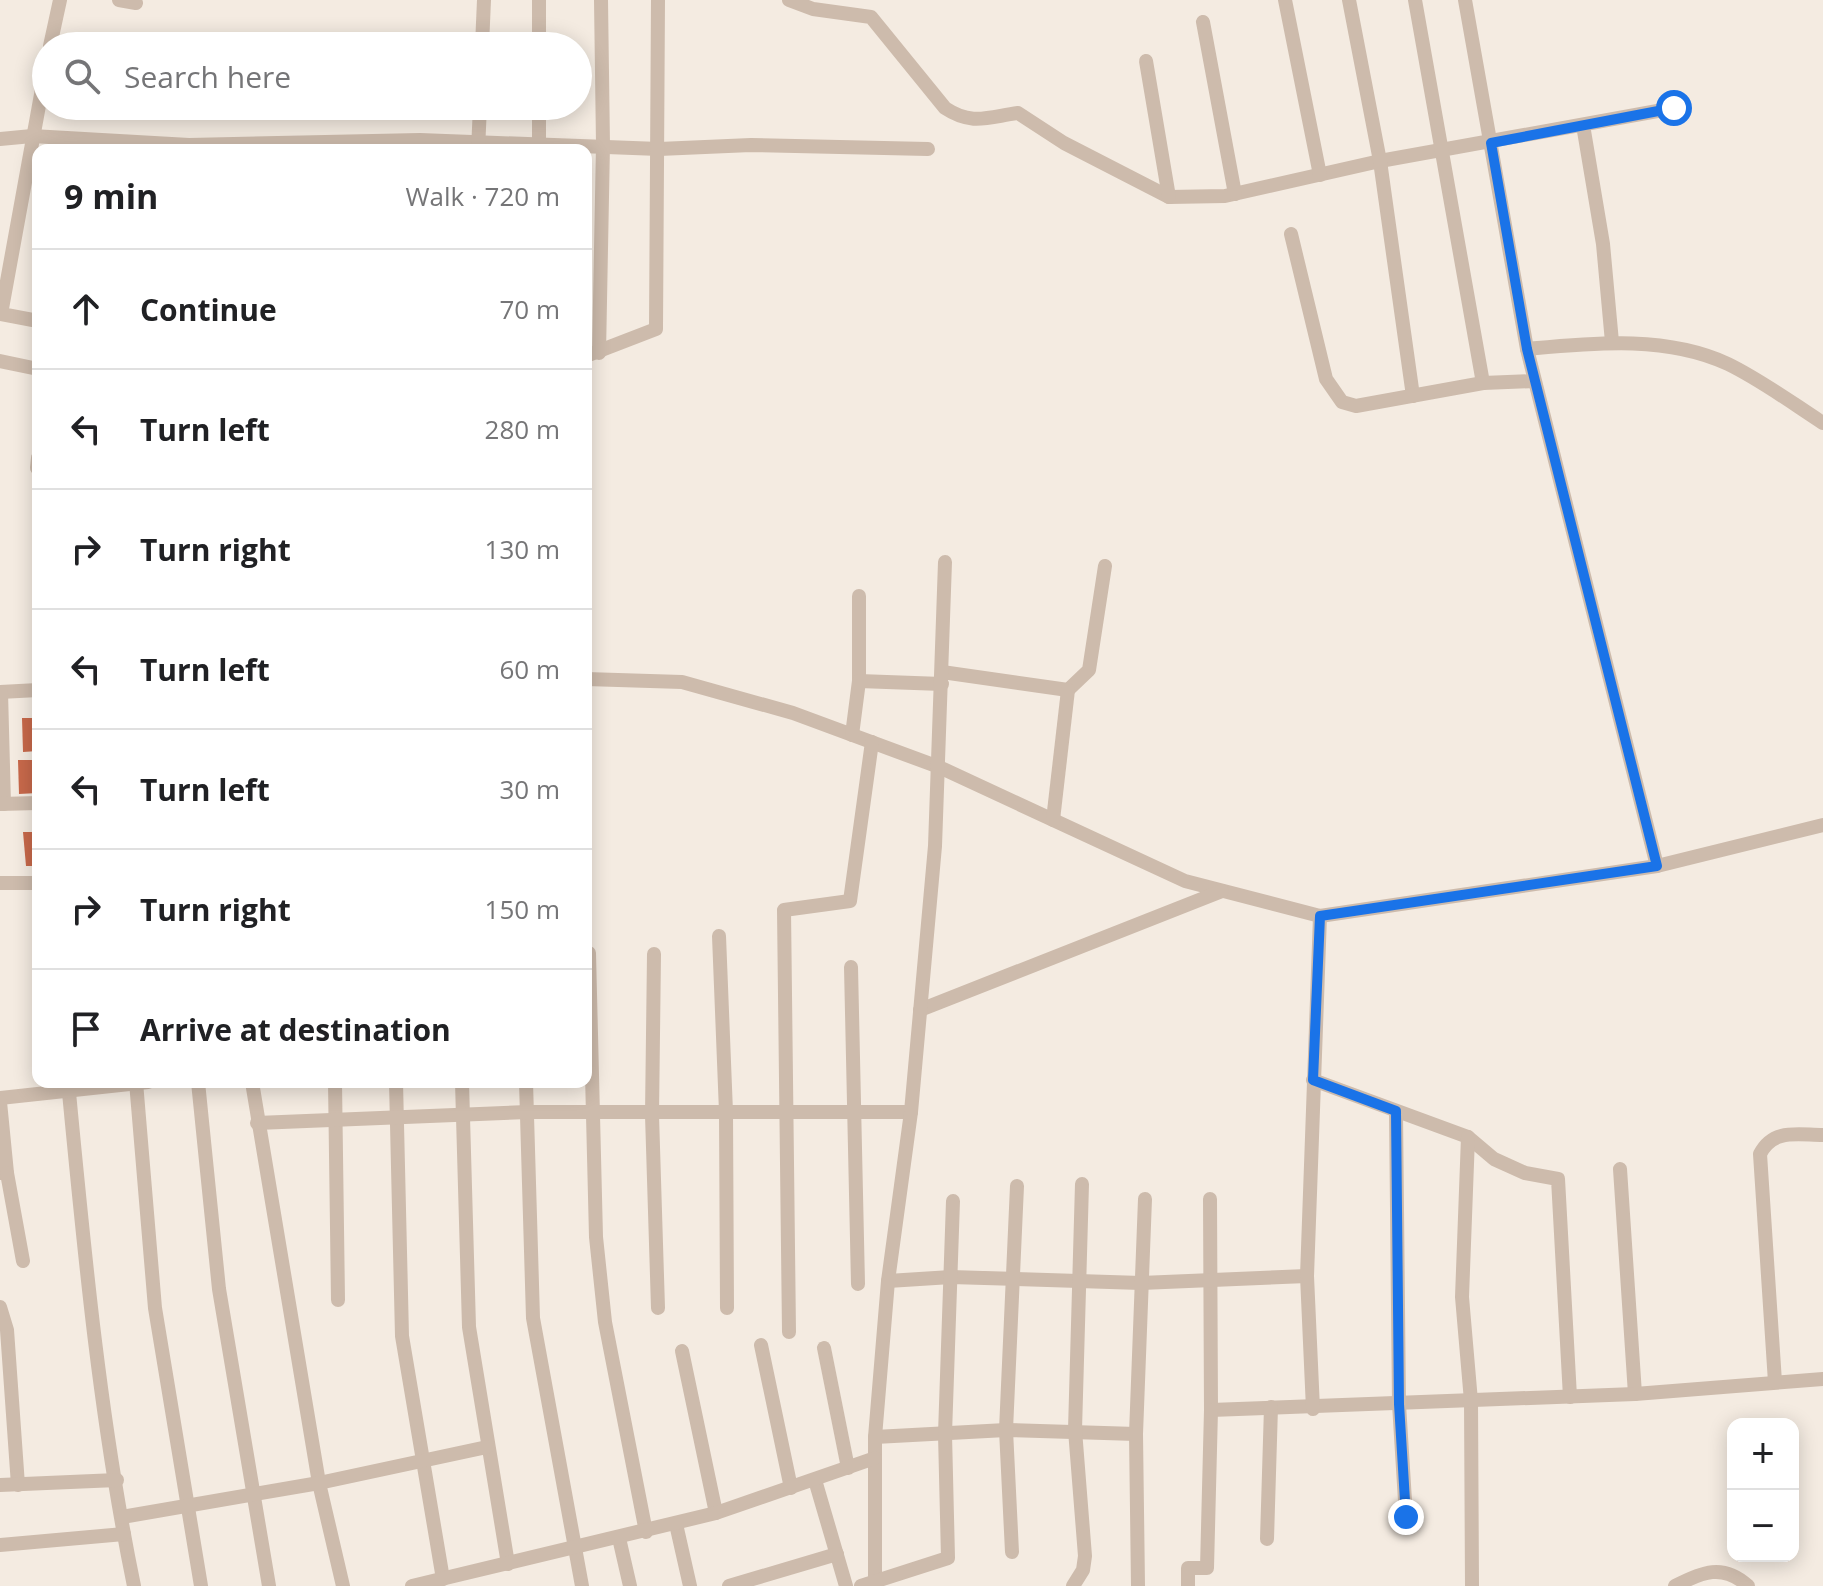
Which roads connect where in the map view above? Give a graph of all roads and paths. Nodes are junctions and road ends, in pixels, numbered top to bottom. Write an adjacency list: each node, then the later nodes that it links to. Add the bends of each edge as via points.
1 (60, 0): 14 (street)
2 (119, 0): 12 (street)
3 (484, 0): 15 (street)
4 (539, 0): 16 (street)
5 (601, 0): 30 (street)
6 (658, 0): 31 (street)
7 (789, 0): 37 (street, via 871,17 945,108 960,118 976,122 1018,113)
8 (1285, 0): 35 (street)
9 (1349, 0): 34 (street)
10 (1415, 0): 33 (street)
11 (1465, 0): 25 (street)
12 (136, 3)
13 (1203, 22): 36 (street)
14 (53, 32)
15 (483, 32)
16 (539, 32)
17 (1146, 61): 37 (street)
18 (1674, 108): 22 (street)
19 (35, 120): 23 (street)
20 (479, 120): 27 (street)
21 (539, 120): 28 (street)
22 (1583, 125): 25 (street); 41 (street, via 1603,244)
23 (32, 136): 24 (street); 26 (street); 39 (street)
24 (0, 139)
25 (1491, 143): 33 (street); 42 (street)
26 (88, 144)
27 (478, 144)
28 (539, 144)
29 (592, 145): 30 (street)
30 (603, 145): 31 (street); 43 (street)
31 (659, 149): 32 (street); 43 (street, via 656,329)
32 (928, 149)
33 (1443, 150): 34 (street); 47 (street)
34 (1380, 161): 35 (street); 48 (street)
35 (1320, 175): 36 (street)
36 (1235, 194): 37 (street)
37 (1169, 197)
38 (1291, 234): 48 (street, via 1333,393 1356,406)
39 (0, 314): 40 (street)
40 (32, 320)
41 (1612, 342): 42 (street); 49 (street, via 1698,353 1730,365)
42 (1527, 349): 46 (street)
43 (593, 354)
44 (0, 361): 45 (street)
45 (32, 368)
46 (1534, 381): 47 (street); 66 (street)
47 (1483, 383): 48 (street)
48 (1413, 396)
49 (1823, 423)
50 (945, 562): 53 (street)
51 (1105, 566): 57 (street, via 1089,670)
52 (859, 596): 55 (street)
53 (942, 678): 55 (street); 57 (street); 61 (street)
54 (592, 679): 59 (street, via 682,682)
55 (859, 681): 59 (street)
56 (32, 690): 58 (street)
57 (1068, 690): 64 (street)
58 (1, 692): 63 (street)
59 (852, 735): 60 (street)
60 (872, 742): 61 (street); 87 (street, via 850,901 784,910)
61 (939, 767): 64 (street); 74 (street)
62 (32, 803): 63 (street)
63 (2, 804)
64 (1053, 820): 69 (street, via 1185,881)
65 (1823, 825): 66 (street)
66 (1657, 866): 70 (street)
67 (0, 883): 68 (street)
68 (32, 883)
69 (1222, 891): 70 (street); 74 (street)
70 (1320, 916): 76 (street)
71 (719, 936): 91 (street)
72 (654, 954): 96 (street)
73 (851, 967): 88 (street)
74 (920, 1010): 92 (street)
75 (592, 1073): 93 (street)
76 (1313, 1080): 89 (street); 109 (street)
77 (54, 1088): 86 (street)
78 (68, 1088): 143 (street, via 89,1290)
79 (137, 1088): 150 (street, via 155,1308)
80 (199, 1088): 149 (street, via 219,1289)
81 (253, 1088): 98 (street)
82 (335, 1088): 97 (street)
83 (396, 1088): 94 (street)
84 (462, 1088): 95 (street)
85 (526, 1088): 90 (street)
86 (0, 1100): 102 (street)
87 (785, 1110): 88 (street); 91 (street); 121 (street)
88 (851, 1111): 92 (street); 116 (street)
89 (1396, 1111): 100 (street); 130 (street)
90 (527, 1112): 93 (street); 95 (street); 160 (street, via 533,1318)
91 (726, 1112): 96 (street); 120 (street)
92 (911, 1112): 113 (street)
93 (593, 1113): 96 (street); 155 (street, via 596,1237 605,1322)
94 (397, 1115): 95 (street); 97 (street); 141 (street, via 402,1336)
95 (462, 1115): 139 (street, via 469,1327)
96 (652, 1115): 119 (street)
97 (336, 1118): 98 (street); 117 (street)
98 (257, 1123): 145 (street)
99 (1823, 1135): 126 (street, via 1778,1135 1760,1154)
100 (1468, 1137): 128 (street, via 1494,1159 1525,1173 1558,1179); 129 (street, via 1462,1297)
101 (1620, 1169): 127 (street)
102 (4, 1173): 108 (street)
103 (1082, 1184): 112 (street)
104 (1017, 1186): 111 (street)
105 (1145, 1199): 115 (street)
106 (1210, 1199): 114 (street)
107 (953, 1201): 110 (street)
108 (23, 1261)
109 (1307, 1276): 114 (street); 132 (street)
110 (951, 1277): 111 (street); 113 (street); 136 (street)
111 (1014, 1278): 112 (street); 134 (street)
112 (1078, 1280): 115 (street); 135 (street)
113 (888, 1281): 138 (street)
114 (1212, 1282): 115 (street); 133 (street)
115 (1141, 1283): 137 (street)
116 (858, 1284)
117 (338, 1300)
118 (0, 1307): 147 (street, via 7,1330)
119 (658, 1308)
120 (727, 1308)
121 (789, 1332)
122 (761, 1345): 148 (street)
123 (824, 1348): 142 (street)
124 (682, 1351): 151 (street)
125 (1823, 1379): 126 (street)
126 (1775, 1382): 127 (street)
127 (1635, 1394): 128 (street)
128 (1570, 1397): 129 (street)
129 (1471, 1401): 130 (street); 179 (street)
130 (1399, 1404): 132 (street); 153 (street)
131 (1271, 1407): 132 (street); 133 (street); 158 (street)
132 (1313, 1409)
133 (1211, 1410): 178 (street, via 1207,1568 1188,1568)
134 (1006, 1430): 135 (street); 136 (street); 161 (street)
135 (1075, 1430): 137 (street); 176 (street, via 1085,1556)
136 (945, 1434): 138 (street); 165 (street, via 948,1558)
137 (1136, 1434): 177 (street)
138 (875, 1437): 140 (street)
139 (487, 1447): 141 (street); 163 (street)
140 (875, 1458): 142 (street); 165 (street)
141 (424, 1460): 145 (street); 164 (street)
142 (848, 1468): 144 (street)
143 (117, 1480): 147 (street); 152 (street)
144 (815, 1480): 148 (street); 162 (street)
145 (319, 1483): 149 (street); 169 (street)
146 (0, 1485): 147 (street)
147 (18, 1485)
148 (791, 1488): 151 (street)
149 (254, 1493): 150 (street); 168 (street)
150 (189, 1503): 152 (street); 167 (street)
151 (716, 1513): 154 (street)
152 (122, 1517): 156 (street)
153 (1406, 1517)
154 (676, 1524): 155 (street); 173 (street)
155 (646, 1532): 157 (street)
156 (124, 1534): 159 (street); 166 (street)
157 (619, 1538): 160 (street); 172 (street)
158 (1267, 1539)
159 (0, 1545)
160 (573, 1549): 163 (street); 171 (street)
161 (1012, 1552)
162 (837, 1554): 174 (street); 175 (street)
163 (508, 1564): 164 (street)
164 (443, 1579): 170 (street)
165 (868, 1584)
166 (134, 1586)
167 (201, 1586)
168 (269, 1586)
169 (343, 1586)
170 (416, 1586)
171 (582, 1586)
172 (630, 1586)
173 (690, 1586)
174 (729, 1586)
175 (846, 1586)
176 (1073, 1586)
177 (1138, 1586)
178 (1188, 1586)
179 (1472, 1586)
180 (1675, 1586): 181 (street, via 1710,1570 1724,1571)
181 (1748, 1586)

